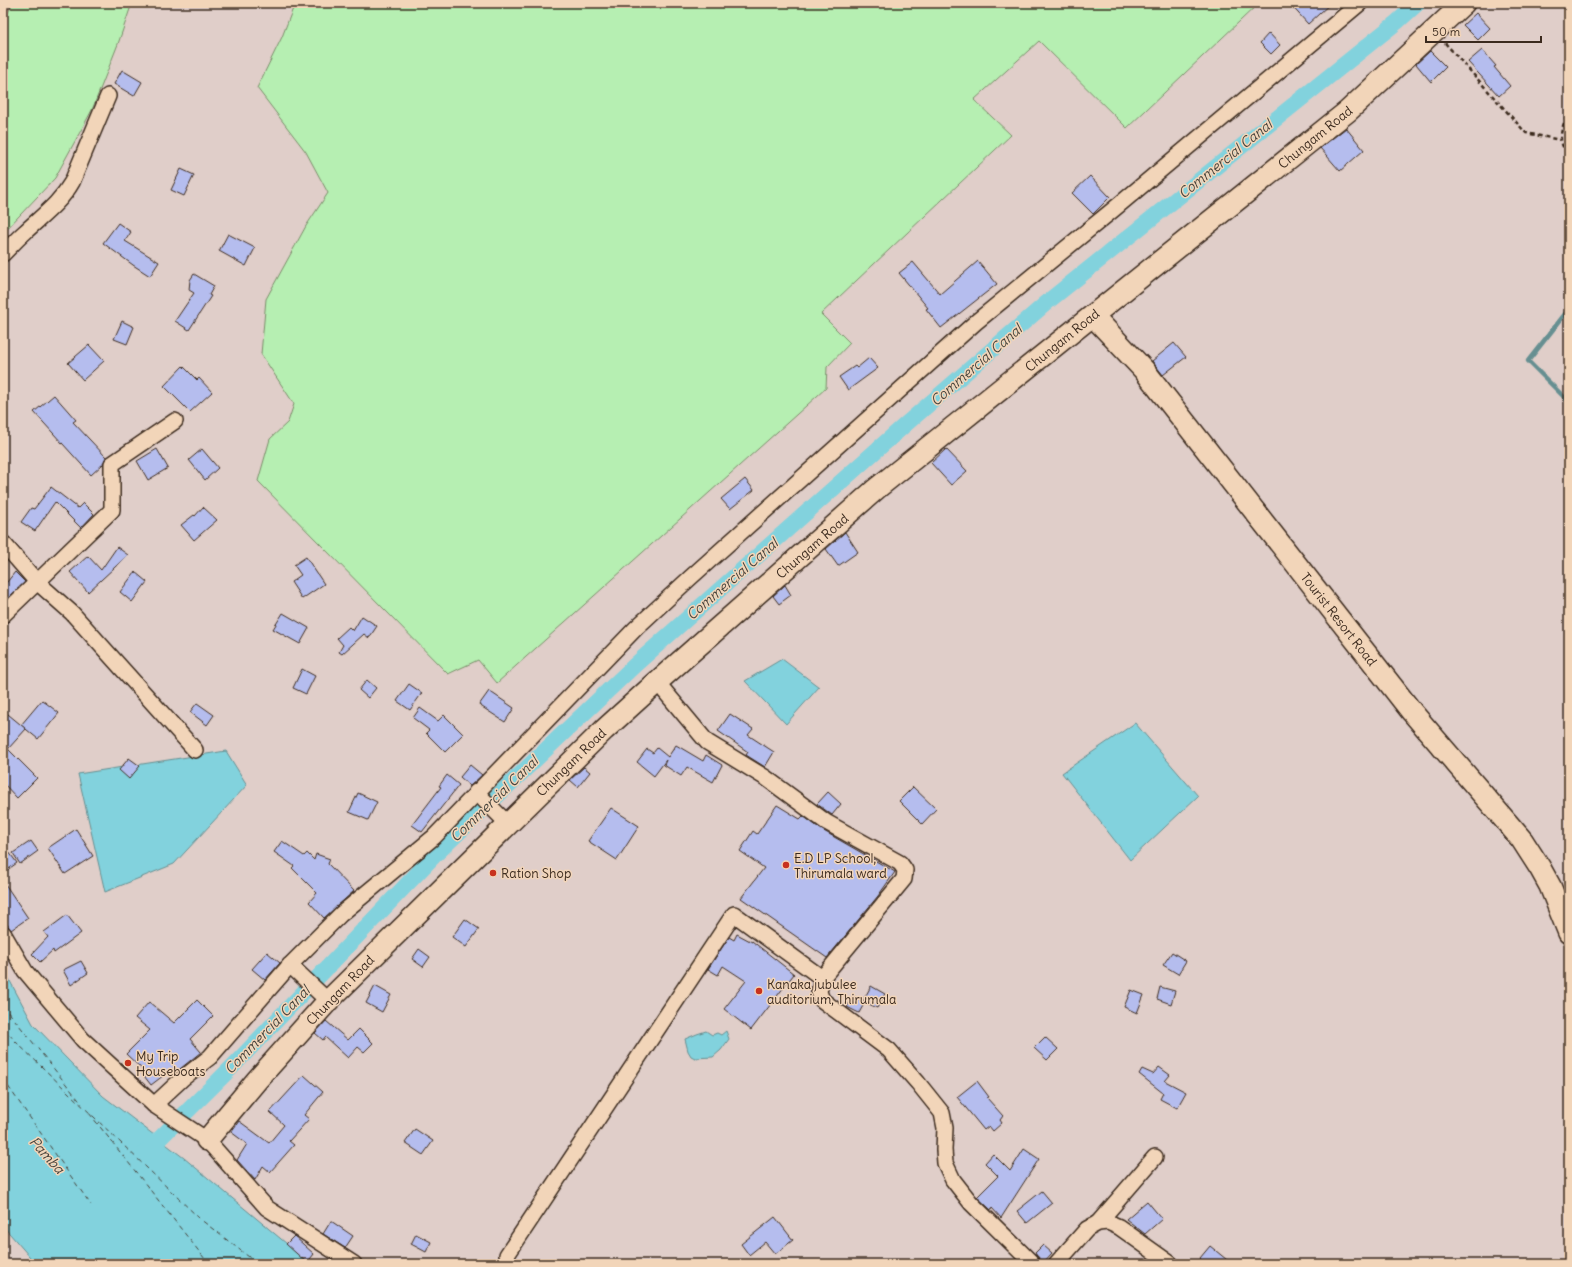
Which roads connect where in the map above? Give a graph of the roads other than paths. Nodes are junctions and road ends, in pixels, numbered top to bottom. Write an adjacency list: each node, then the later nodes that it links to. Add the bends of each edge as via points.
1 (1360, 3): 12 (street, via 970,327 636,628)
2 (1464, 3): 5 (main road, Chungam Road, via 1348,111)
3 (108, 96): 4 (street, via 67,192)
4 (3, 254)
5 (1092, 316): 10 (main road, Chungam Road, via 876,489); 15 (main road, Tourist Resort Road, via 1144,370 1412,712 1522,840 1550,886)
6 (175, 420): 8 (street, via 112,464 112,510)
7 (3, 543): 8 (street)
8 (36, 582): 9 (street); 11 (street, via 72,613)
9 (3, 615)
10 (657, 682): 13 (main road, Chungam Road); 17 (street, via 707,742 766,778 826,822 896,860 905,870 904,880)
11 (196, 750)
12 (476, 792): 13 (street); 16 (street, via 434,837 341,914)
13 (508, 824): 18 (main road, Chungam Road)
14 (3, 932): 19 (street, via 26,971 83,1040)
15 (1569, 933)
16 (290, 965): 18 (street); 19 (street, via 210,1057 183,1078)
17 (822, 978): 23 (street, via 734,914); 25 (street, via 819,992 822,1000 889,1050 942,1114 945,1128 945,1163 953,1180 971,1203)
18 (328, 1001): 20 (main road, Chungam Road)
19 (156, 1106): 20 (street)
20 (202, 1137): 24 (street, via 267,1208)
21 (1156, 1157): 22 (street)
22 (1098, 1223): 26 (street, via 1087,1229); 27 (street, via 1108,1222 1119,1227)
23 (507, 1255)
24 (354, 1264)
25 (1033, 1264)
26 (1056, 1264)
27 (1171, 1264)

